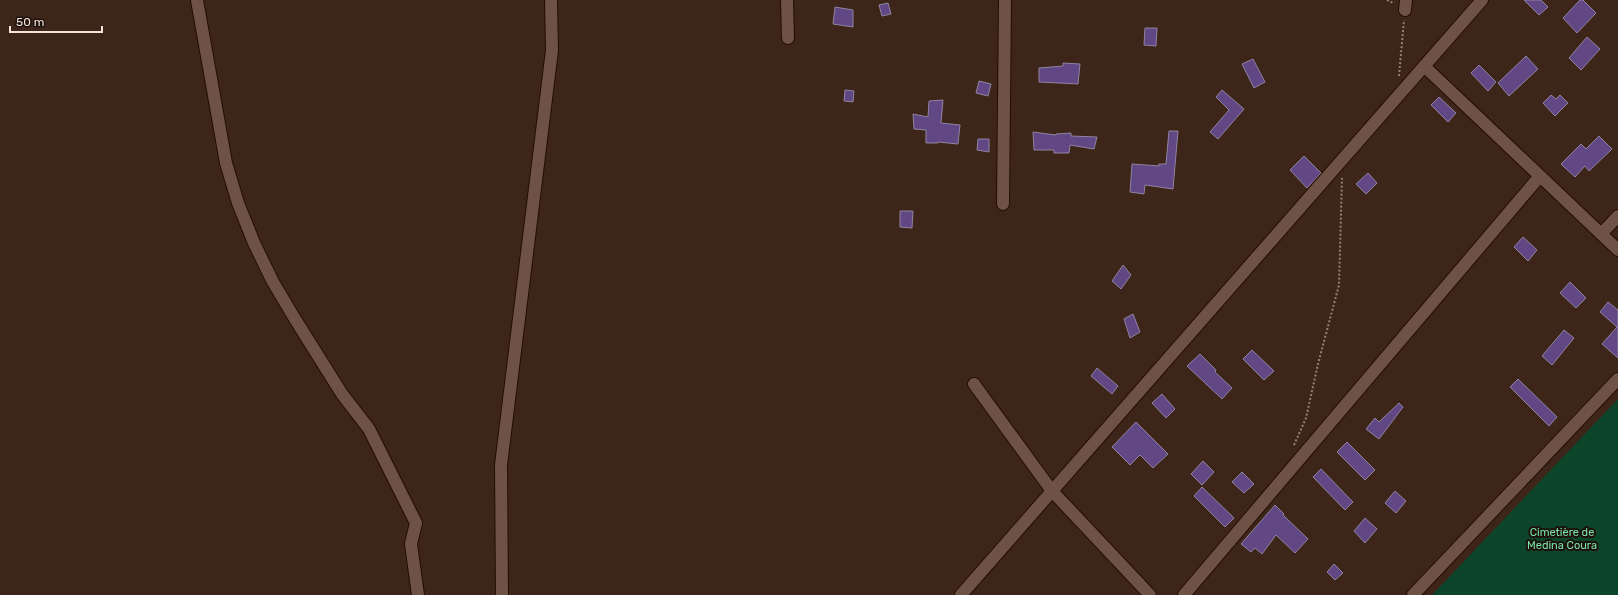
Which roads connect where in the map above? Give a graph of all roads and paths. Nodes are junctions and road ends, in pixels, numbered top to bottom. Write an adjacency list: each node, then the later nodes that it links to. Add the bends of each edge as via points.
1 (197, 0): 21 (street, via 226,163 238,203 273,282 342,394 369,429 416,523 411,544)
2 (552, 0): 22 (street, via 552,50 502,465)
3 (788, 0): 8 (street)
4 (1005, 0): 13 (street)
5 (1387, 0): 7 (path)
6 (1482, 0): 9 (street)
7 (1406, 5): 10 (path)
8 (788, 38)
9 (1424, 66): 10 (street); 12 (street)
10 (1397, 97): 11 (street)
11 (1342, 160): 19 (path, via 1339,285 1306,418); 20 (street)
12 (1540, 176): 15 (street); 25 (street)
13 (1003, 204)
14 (1618, 216): 15 (street)
15 (1601, 234): 16 (street)
16 (1618, 250)
17 (1618, 379): 26 (street)
18 (974, 384): 20 (street)
19 (1294, 446)
20 (1052, 491): 23 (street); 24 (street)
21 (418, 595)
22 (502, 595)
23 (961, 595)
24 (1150, 595)
25 (1184, 595)
26 (1413, 595)

